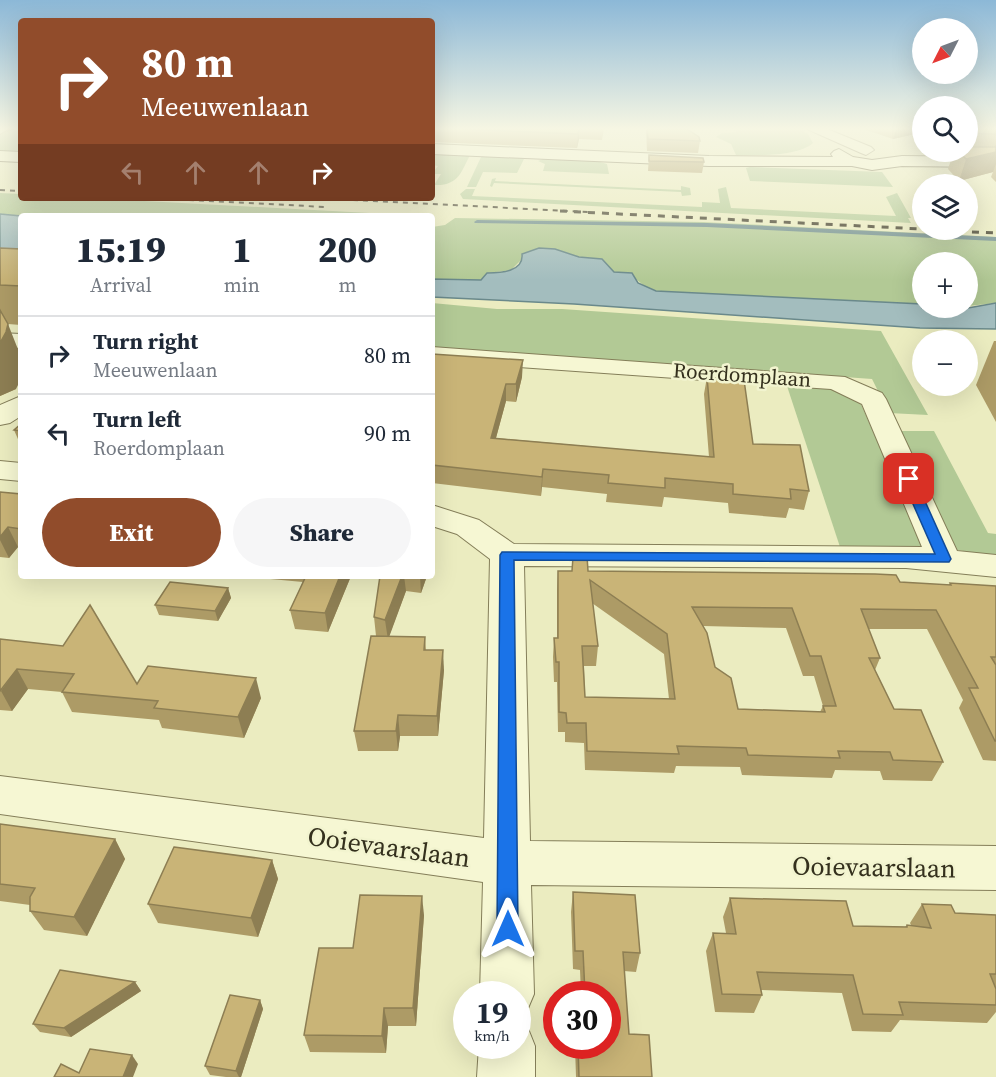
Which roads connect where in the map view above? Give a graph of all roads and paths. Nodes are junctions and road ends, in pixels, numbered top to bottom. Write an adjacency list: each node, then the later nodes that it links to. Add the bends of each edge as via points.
1 (0, 340): 2 (street)
2 (18, 342)
3 (435, 354): 10 (street, Roerdomplaan, via 836,382 873,399)
4 (18, 406): 5 (street)
5 (0, 417)
6 (0, 470): 7 (street)
7 (18, 472)
8 (435, 516): 9 (street, via 468,527)
9 (507, 555): 10 (street); 13 (street)
10 (944, 559): 11 (street)
11 (996, 566)
12 (0, 795): 13 (street, Ooievaarslaan)
13 (508, 863): 14 (street, Ooievaarslaan); 15 (street)
14 (996, 868)
15 (507, 981)
16 (507, 1059): 17 (street)
17 (506, 1077)

